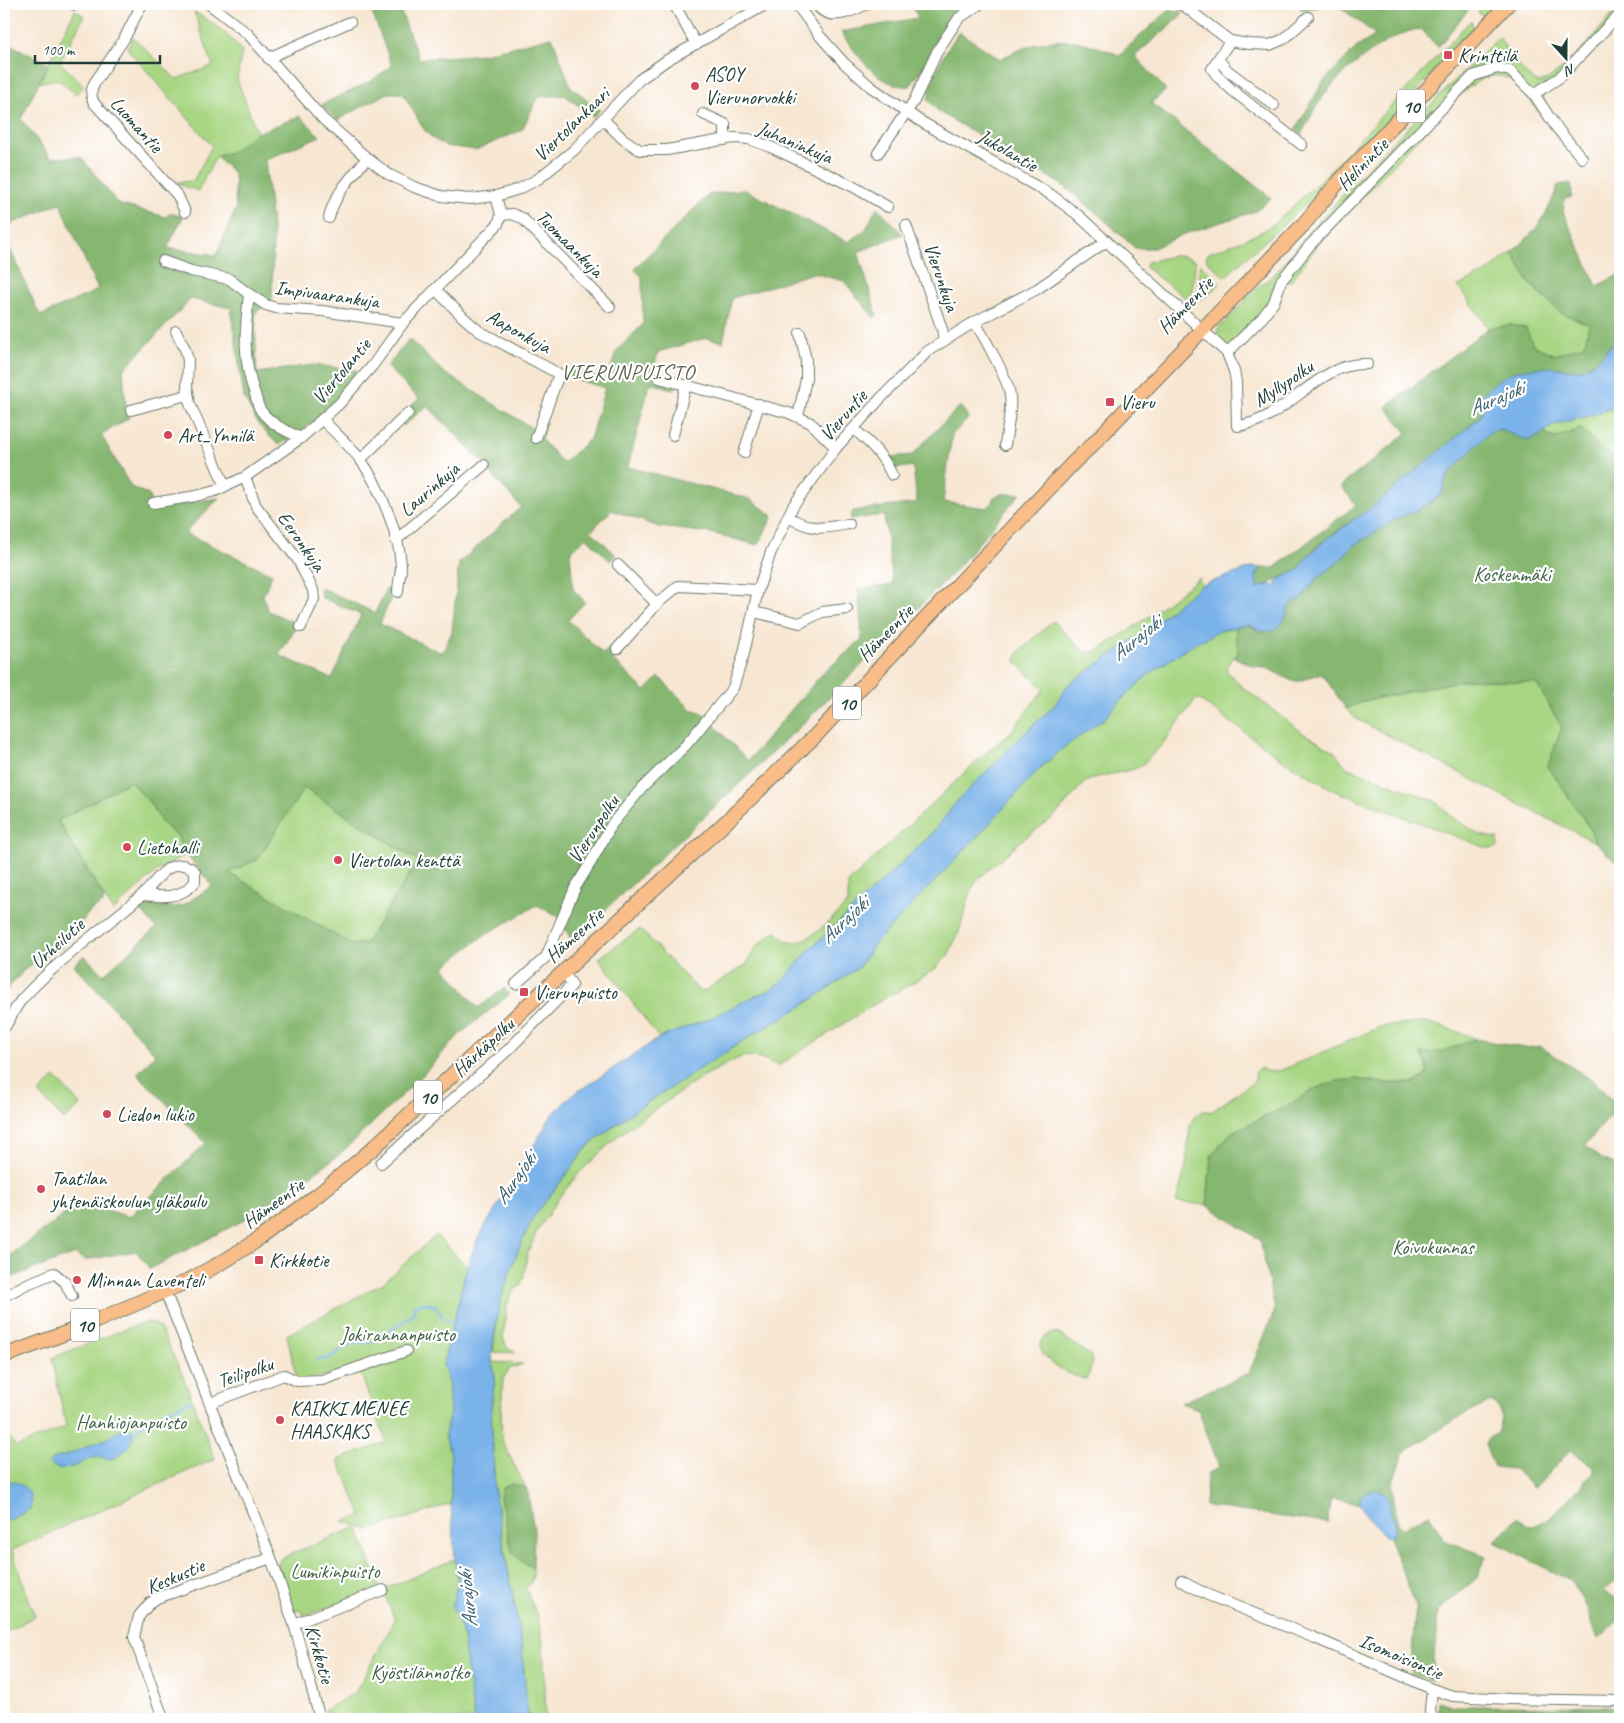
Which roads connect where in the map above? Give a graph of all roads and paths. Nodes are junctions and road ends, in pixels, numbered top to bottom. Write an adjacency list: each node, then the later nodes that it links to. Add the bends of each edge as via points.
1 (142, 4): 30 (street, Luomantie, via 124,39 91,89 91,96 178,196)
2 (209, 4): 16 (street, Viertolankaari, via 248,34)
3 (674, 4): 15 (street)
4 (767, 4): 15 (street, Viertolankaari)
5 (796, 4): 20 (street, Jukolantie, via 844,63)
6 (816, 4): 7 (street, via 829,15 835,15)
7 (867, 4)
8 (980, 4): 20 (street, via 959,18 937,52)
9 (1178, 4): 14 (street)
10 (1508, 4): 41 (highway, Hämeentie / 10, via 1303,225)
11 (1308, 17): 14 (street, via 1284,39 1270,45)
12 (1620, 21): 18 (street, via 1615,19 1559,78)
13 (350, 22): 16 (street)
14 (1230, 41): 17 (street)
15 (696, 44): 22 (street, Viertolankaari, via 639,80)
16 (268, 58): 26 (street, Viertolankaari, via 337,133)
17 (1218, 59): 19 (street, via 1226,70); 24 (street, via 1212,69 1218,77)
18 (1534, 94): 27 (street, Helinintie); 45 (street, Helinintie, via 1510,71 1498,68 1473,76 1310,245 1281,281 1274,302 1262,318)
19 (1274, 105)
20 (907, 112): 25 (street); 34 (street, Jukolantie, via 1050,194)
21 (704, 114): 23 (street, via 725,124)
22 (604, 120): 23 (street, Juhaninkuja, via 640,150 667,150); 28 (street, Viertolankaari, via 538,179)
23 (725, 140): 29 (street, Juhaninkuja, via 749,139 774,148)
24 (1302, 145)
25 (878, 153)
26 (367, 158): 28 (street, Viertolankaari, via 388,174 442,196 469,200); 32 (street, via 339,192)
27 (1582, 158)
28 (496, 196): 31 (street)
29 (888, 207)
30 (185, 212)
31 (501, 215): 36 (street, Viertolantie, via 498,224); 38 (street, Tuomaankuja, via 512,214 522,218)
32 (329, 218)
33 (906, 225): 44 (street, Vierunkuja)
34 (1107, 241): 39 (street, Vieruntie, via 1037,289); 41 (street, Jukolantie)
35 (163, 262): 37 (street, Impivaarankuja, via 191,272 229,279)
36 (435, 289): 40 (street, Viertolantie); 58 (street, Aaponkuja, via 479,331 559,374)
37 (249, 294): 40 (street, Impivaarankuja, via 276,308); 57 (street, via 244,333 251,384 261,411 277,426)
38 (610, 307)
39 (975, 322): 44 (street, Vieruntie); 59 (street, via 1010,394)
40 (403, 323): 54 (street, Viertolantie, via 357,384)
41 (1198, 326): 45 (street); 81 (highway, Hämeentie / 10, via 1093,444 816,735)
42 (176, 331): 49 (street, via 188,360)
43 (800, 332): 53 (street, via 806,379)
44 (944, 340): 55 (street, Vieruntie, via 920,358)
45 (1227, 352): 46 (street, Myllypolku, via 1236,382 1237,426 1266,418 1334,370)
46 (1367, 364)
47 (659, 378): 48 (street)
48 (686, 385): 50 (street); 56 (street)
49 (187, 395): 51 (street); 66 (street)
50 (759, 404): 53 (street); 61 (street)
51 (132, 410)
52 (408, 413): 62 (street)
53 (798, 417): 60 (street, via 811,423)
54 (323, 420): 57 (street, Viertolantie); 62 (street)
55 (854, 429): 60 (street, Vieruntie); 64 (street, via 876,448)
56 (674, 435)
57 (301, 438): 65 (street, Viertolantie)
58 (536, 438)
59 (1005, 445)
60 (836, 448): 68 (street, Vieruntie)
61 (744, 454)
62 (360, 460): 70 (street, via 372,477)
63 (484, 465): 70 (street, Laurinkuja)
64 (892, 475)
65 (245, 477): 66 (street, Viertolantie); 77 (street, Eeronkuja, via 256,506 298,560 313,590 314,599)
66 (225, 486): 67 (street, Viertolantie, via 196,496)
67 (153, 503)
68 (788, 517): 69 (street, via 817,528); 72 (street, Vieruntie)
69 (849, 524)
70 (396, 540): 73 (street, via 401,569)
71 (618, 565): 74 (street)
72 (758, 590): 74 (street, via 678,586); 76 (street, Vieruntie)
73 (398, 592)
74 (657, 604): 78 (street)
75 (847, 609): 76 (street, via 822,612 800,623)
76 (754, 612): 79 (street, Vieruntie, via 733,688)
77 (301, 627)
78 (616, 649)
79 (718, 704): 82 (street, Vierunpolku, via 686,745 642,788 612,824 575,888 546,956)
80 (143, 895): 80 (street, Urheilutie, via 170,897 178,894 195,882 195,872 190,866 171,867); 83 (street, Urheilutie, via 46,975 21,1001)
81 (563, 972): 84 (street, Härkäpolku, via 572,985 508,1050); 85 (highway, Hämeentie / 10, via 319,1194 226,1260)
82 (516, 984)
83 (4, 1028)
84 (381, 1163)
85 (165, 1291): 89 (highway, Hämeentie / 10); 90 (street, Kirkkotie)
86 (4, 1296): 87 (street, via 54,1273 65,1282)
87 (72, 1296)
88 (406, 1351): 90 (street, Teilipolku, via 322,1380 297,1380 284,1375)
89 (4, 1356)
90 (210, 1403): 91 (street, Kirkkotie)
91 (271, 1558): 94 (street, Kirkkotie); 97 (street, Keskustie, via 158,1598 144,1609 136,1623 134,1637)
92 (1181, 1581): 95 (street, Isomoisiontie)
93 (383, 1590): 94 (street)
94 (294, 1624): 98 (street, Kirkkotie)
95 (1432, 1689): 96 (street, Isomoisiontie, via 1453,1696); 99 (street)
96 (1620, 1700)
97 (162, 1715)
98 (319, 1719)
99 (1432, 1719)

